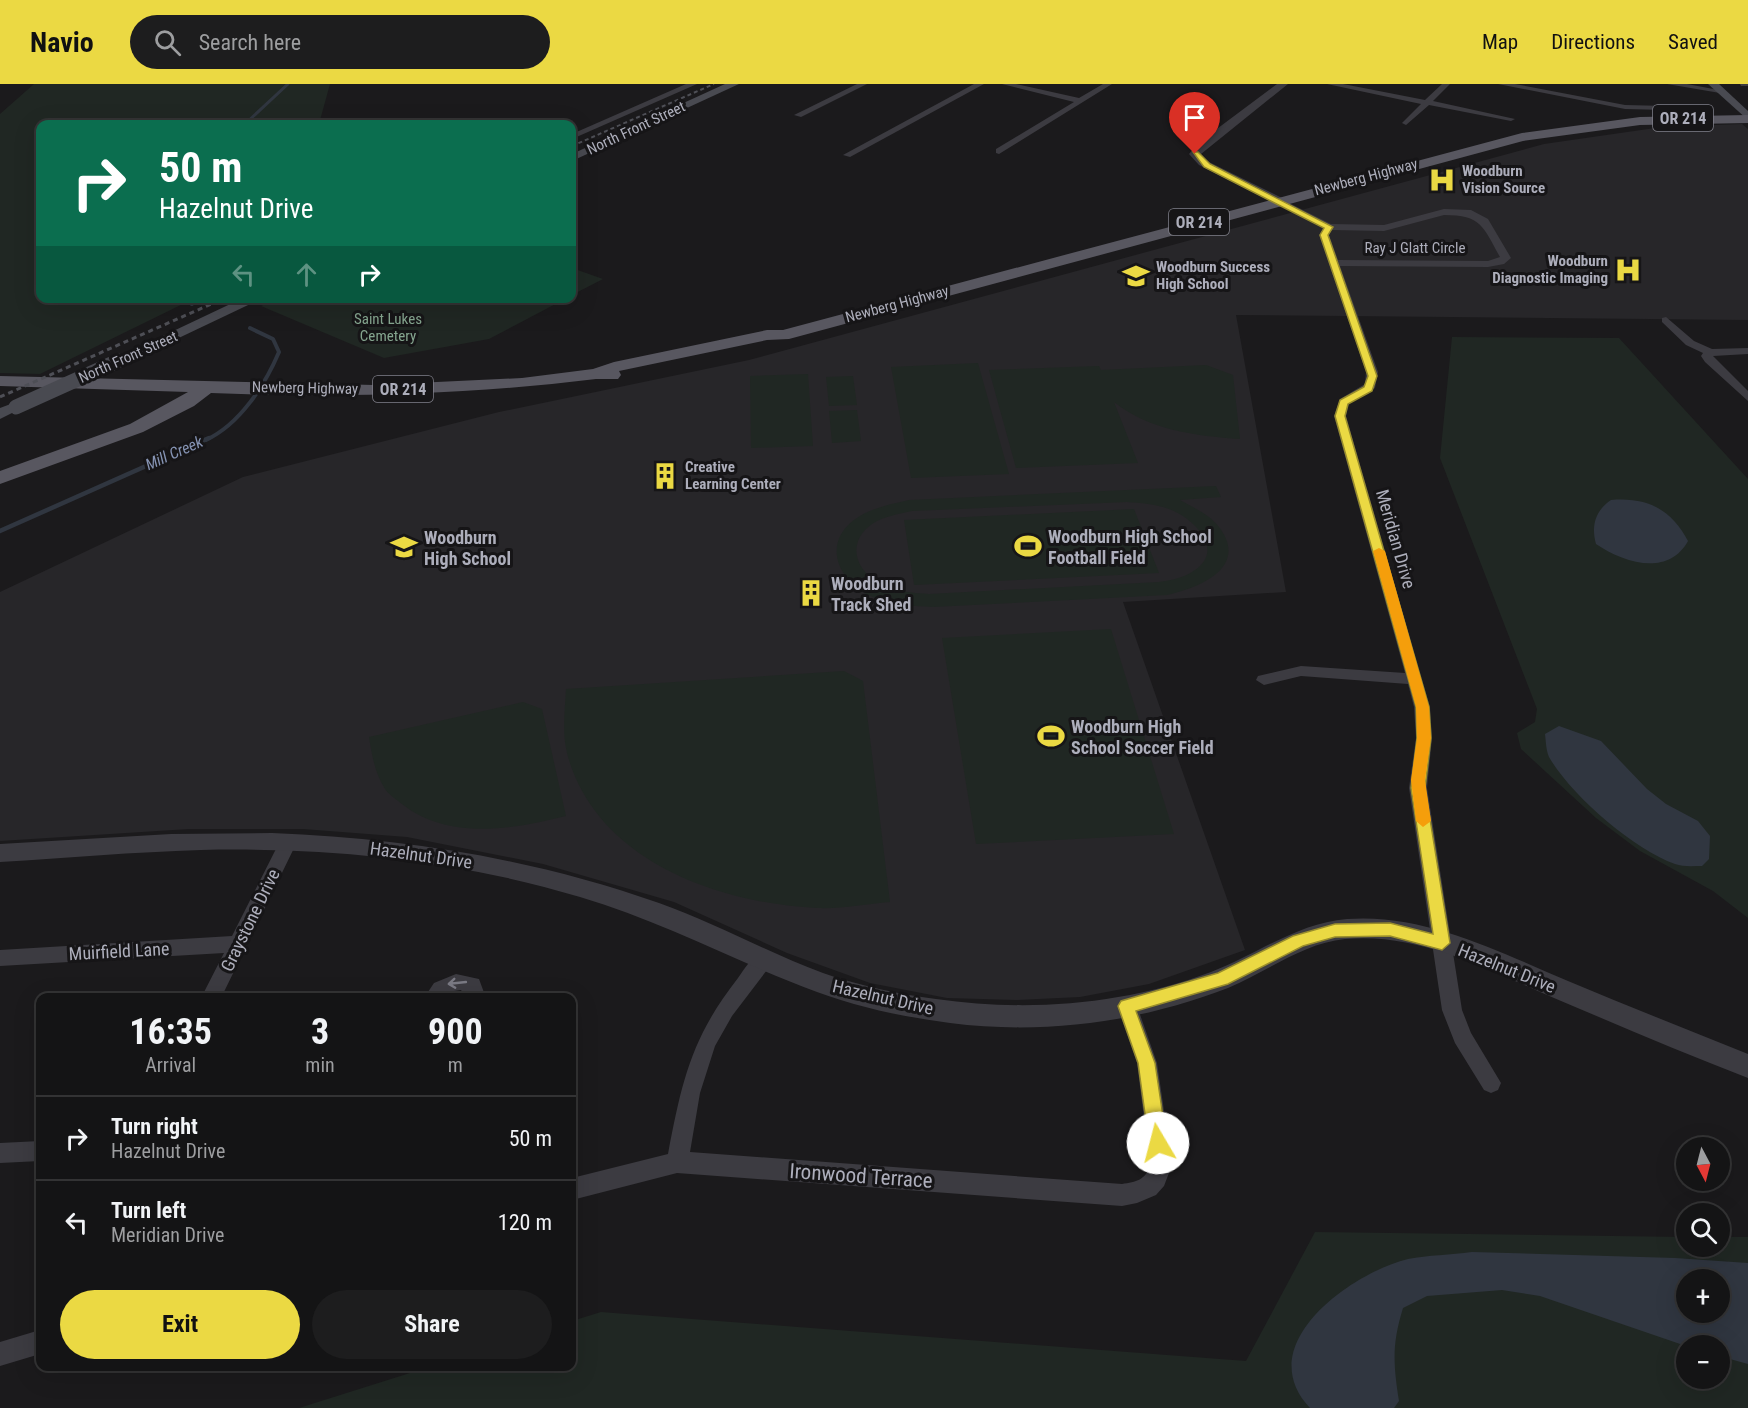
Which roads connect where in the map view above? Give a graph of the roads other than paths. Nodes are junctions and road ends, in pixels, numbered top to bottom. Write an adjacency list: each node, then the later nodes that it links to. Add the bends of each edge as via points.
1 (693, 84): 20 (street)
2 (734, 84): 23 (main road, North Front Street)
3 (863, 84): 16 (street)
4 (980, 84): 22 (street)
5 (1006, 84): 13 (street)
6 (1108, 84): 13 (street)
7 (1283, 84): 24 (street, via 1195,154 1203,163)
8 (1331, 84): 14 (street)
9 (1446, 84): 14 (street)
10 (1502, 84): 15 (street, via 1629,108)
11 (1671, 84): 12 (street)
12 (1716, 88): 17 (main road)
13 (1081, 101): 21 (street)
14 (1426, 102): 18 (street); 19 (street)
15 (1708, 109)
16 (798, 115)
17 (1748, 118): 24 (main road, Newberg Highway / OR 214, via 1658,119 1550,132)
18 (1511, 119)
19 (1406, 123)
20 (576, 134)
21 (999, 151)
22 (847, 155)
23 (576, 156)
24 (1278, 201): 25 (street); 33 (main road, Newberg Highway / OR 214, via 783,335 767,335 596,374 525,383 426,388)
25 (1329, 227): 26 (street, Meridian Drive, via 1324,235); 26 (street, Ray J Glatt Circle, via 1384,228 1444,212 1468,212 1485,221 1506,258 1488,264)
26 (1334, 263): 38 (street, Meridian Drive, via 1372,372 1372,384 1344,402 1340,416)
27 (245, 303): 35 (main road, North Front Street, bridge)
28 (1666, 320): 30 (street, via 1690,343)
29 (1748, 351): 30 (street)
30 (1710, 352): 34 (street, via 1709,360)
31 (0, 381): 32 (main road, Newberg Highway / OR 214)
32 (107, 384): 33 (main road, Newberg Highway / OR 214); 36 (main road, via 161,397 165,404)
33 (209, 386): 36 (main road, via 185,405)
34 (1748, 397)
35 (0, 414)
36 (156, 420): 37 (main road)
37 (0, 478)
38 (1416, 679): 39 (street, via 1301,671); 42 (street, Meridian Drive, via 1424,723 1418,788)
39 (1264, 680)
40 (288, 842): 41 (street, Hazelnut Drive, via 189,842); 43 (street, Graystone Drive); 45 (street, Hazelnut Drive, via 411,852 526,873 668,916)
41 (0, 854)
42 (1442, 943): 49 (street, Hazelnut Drive, via 1390,930 1335,930 1298,941 1222,979); 50 (street, Hazelnut Drive); 51 (street, Meridian Drive, via 1455,1022)
43 (238, 944): 44 (street, Muirfield Lane); 46 (street, Graystone Drive)
44 (0, 958)
45 (763, 960): 49 (street, Hazelnut Drive, via 866,997 956,1013 1027,1017); 54 (street, via 704,1048)
46 (214, 993)
47 (438, 993): 48 (street, one-way to 47, via 472,985 458,981)
48 (474, 993)
49 (1126, 1006): 54 (street, Ironwood Terrace, via 1150,1079 1161,1165 1152,1187 1138,1194)
50 (1748, 1066)
51 (1491, 1083)
52 (36, 1151): 53 (street)
53 (0, 1154)
54 (678, 1162): 55 (street, Ironwood Terrace)
55 (576, 1188)
56 (36, 1343): 57 (street)
57 (0, 1354)

